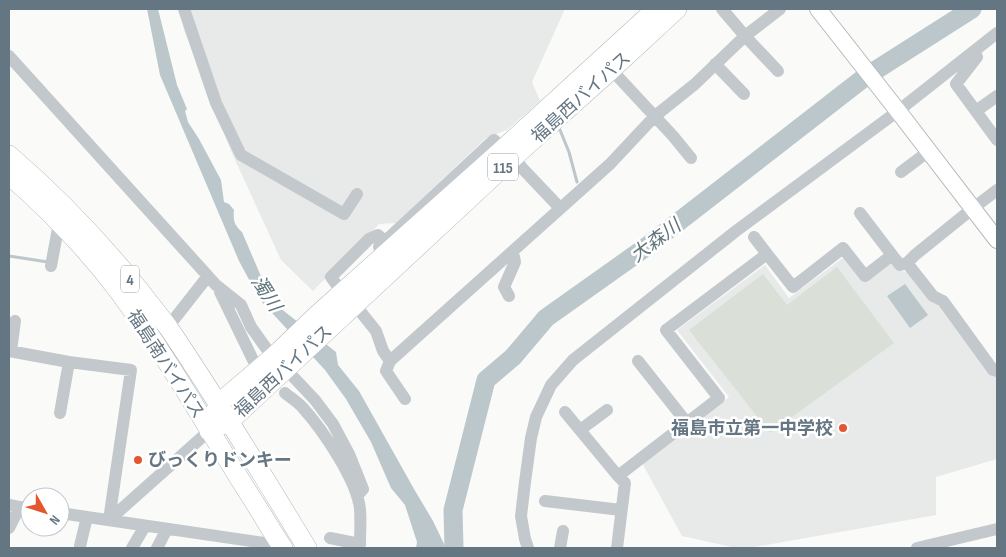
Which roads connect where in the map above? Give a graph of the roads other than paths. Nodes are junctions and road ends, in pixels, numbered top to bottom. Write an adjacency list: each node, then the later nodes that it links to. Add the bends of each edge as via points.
1 (184, 9): 26 (street, via 216,103 241,155 344,214)
2 (722, 9): 7 (street)
3 (780, 9): 7 (street)
4 (818, 9): 15 (main road)
5 (665, 11): 11 (highway, 福島西バイパス / 115)
6 (997, 33): 8 (street)
7 (745, 36): 10 (street); 12 (street)
8 (974, 52): 15 (street); 16 (street, via 977,57 956,84)
9 (9, 56): 38 (street)
10 (716, 64): 13 (street); 17 (street)
11 (606, 65): 17 (street); 20 (highway, 福島西バイパス / 115)
12 (778, 71)
13 (744, 94)
14 (997, 96): 16 (street)
15 (895, 107): 19 (main road); 81 (street, via 573,360 551,385 536,417 531,438 521,516)
16 (976, 111): 18 (street)
17 (655, 116): 22 (street); 27 (street, via 610,164)
18 (997, 140)
19 (928, 151): 23 (street); 28 (main road)
20 (509, 152): 27 (street); 39 (street, via 494,140); 46 (highway, 福島西バイパス / 115)
21 (9, 154): 43 (highway, 福島南バイパス / 4, via 88,230)
22 (691, 158)
23 (900, 172)
24 (9, 175): 30 (highway, 福島南バイパス / 4)
25 (997, 190): 28 (street)
26 (357, 194)
27 (560, 208): 33 (street)
28 (972, 209): 32 (main road); 36 (street)
29 (860, 213): 35 (street)
30 (59, 223): 37 (street); 60 (highway, 福島南バイパス / 4, via 121,295)
31 (754, 237): 34 (street)
32 (997, 240)
33 (512, 252): 40 (street, via 515,262 504,286); 49 (street)
34 (767, 254): 35 (street, via 793,287 842,248 865,276); 58 (street, via 666,330 719,398)
35 (892, 255): 36 (street, via 900,265)
36 (907, 263): 50 (street, via 933,296 943,301 993,370)
37 (51, 266)
38 (212, 280): 43 (street); 45 (street); 46 (street, via 241,305 251,327)
39 (338, 286)
40 (509, 296)
41 (360, 311): 49 (street, via 376,331)
42 (15, 320): 44 (street)
43 (168, 327): 53 (highway, 福島南バイパス / 4)
44 (10, 351): 48 (street)
45 (252, 360)
46 (282, 361): 53 (highway, 福島西バイパス / 115); 57 (highway, 福島西バイパス / 115); 62 (street, via 337,432 363,489)
47 (638, 361): 58 (street)
48 (69, 362): 56 (street); 68 (street, via 131,370)
49 (390, 362): 52 (street, via 386,371)
50 (997, 371)
51 (285, 393): 62 (street, via 320,429)
52 (405, 399)
53 (218, 404): 57 (highway, 福島南バイパス / 4); 60 (highway, 福島西バイパス)
54 (607, 410): 59 (street)
55 (565, 412): 59 (street)
56 (60, 413)
57 (230, 421): 60 (highway, 福島西バイパス / 115); 80 (highway, 福島南バイパス / 4)
58 (687, 423): 61 (street)
59 (580, 430): 61 (street)
60 (209, 431): 68 (street); 77 (highway, 福島南バイパス / 4)
61 (618, 476): 65 (street, via 624,482)
62 (357, 496): 76 (street)
63 (545, 501): 65 (street)
64 (19, 508): 70 (street)
65 (622, 510): 83 (street)
66 (70, 514): 67 (street)
67 (87, 517): 68 (street); 75 (street)
68 (109, 520): 69 (street)
69 (145, 526): 71 (street); 78 (street)
70 (9, 528)
71 (167, 529): 77 (street); 79 (street)
72 (997, 529): 84 (street)
73 (563, 530): 82 (street)
74 (330, 538): 76 (street)
75 (80, 546)
76 (359, 546)
77 (285, 547)
78 (132, 548)
79 (157, 548)
80 (307, 548)
81 (528, 548)
82 (560, 548)
83 (617, 548)
84 (917, 548)

